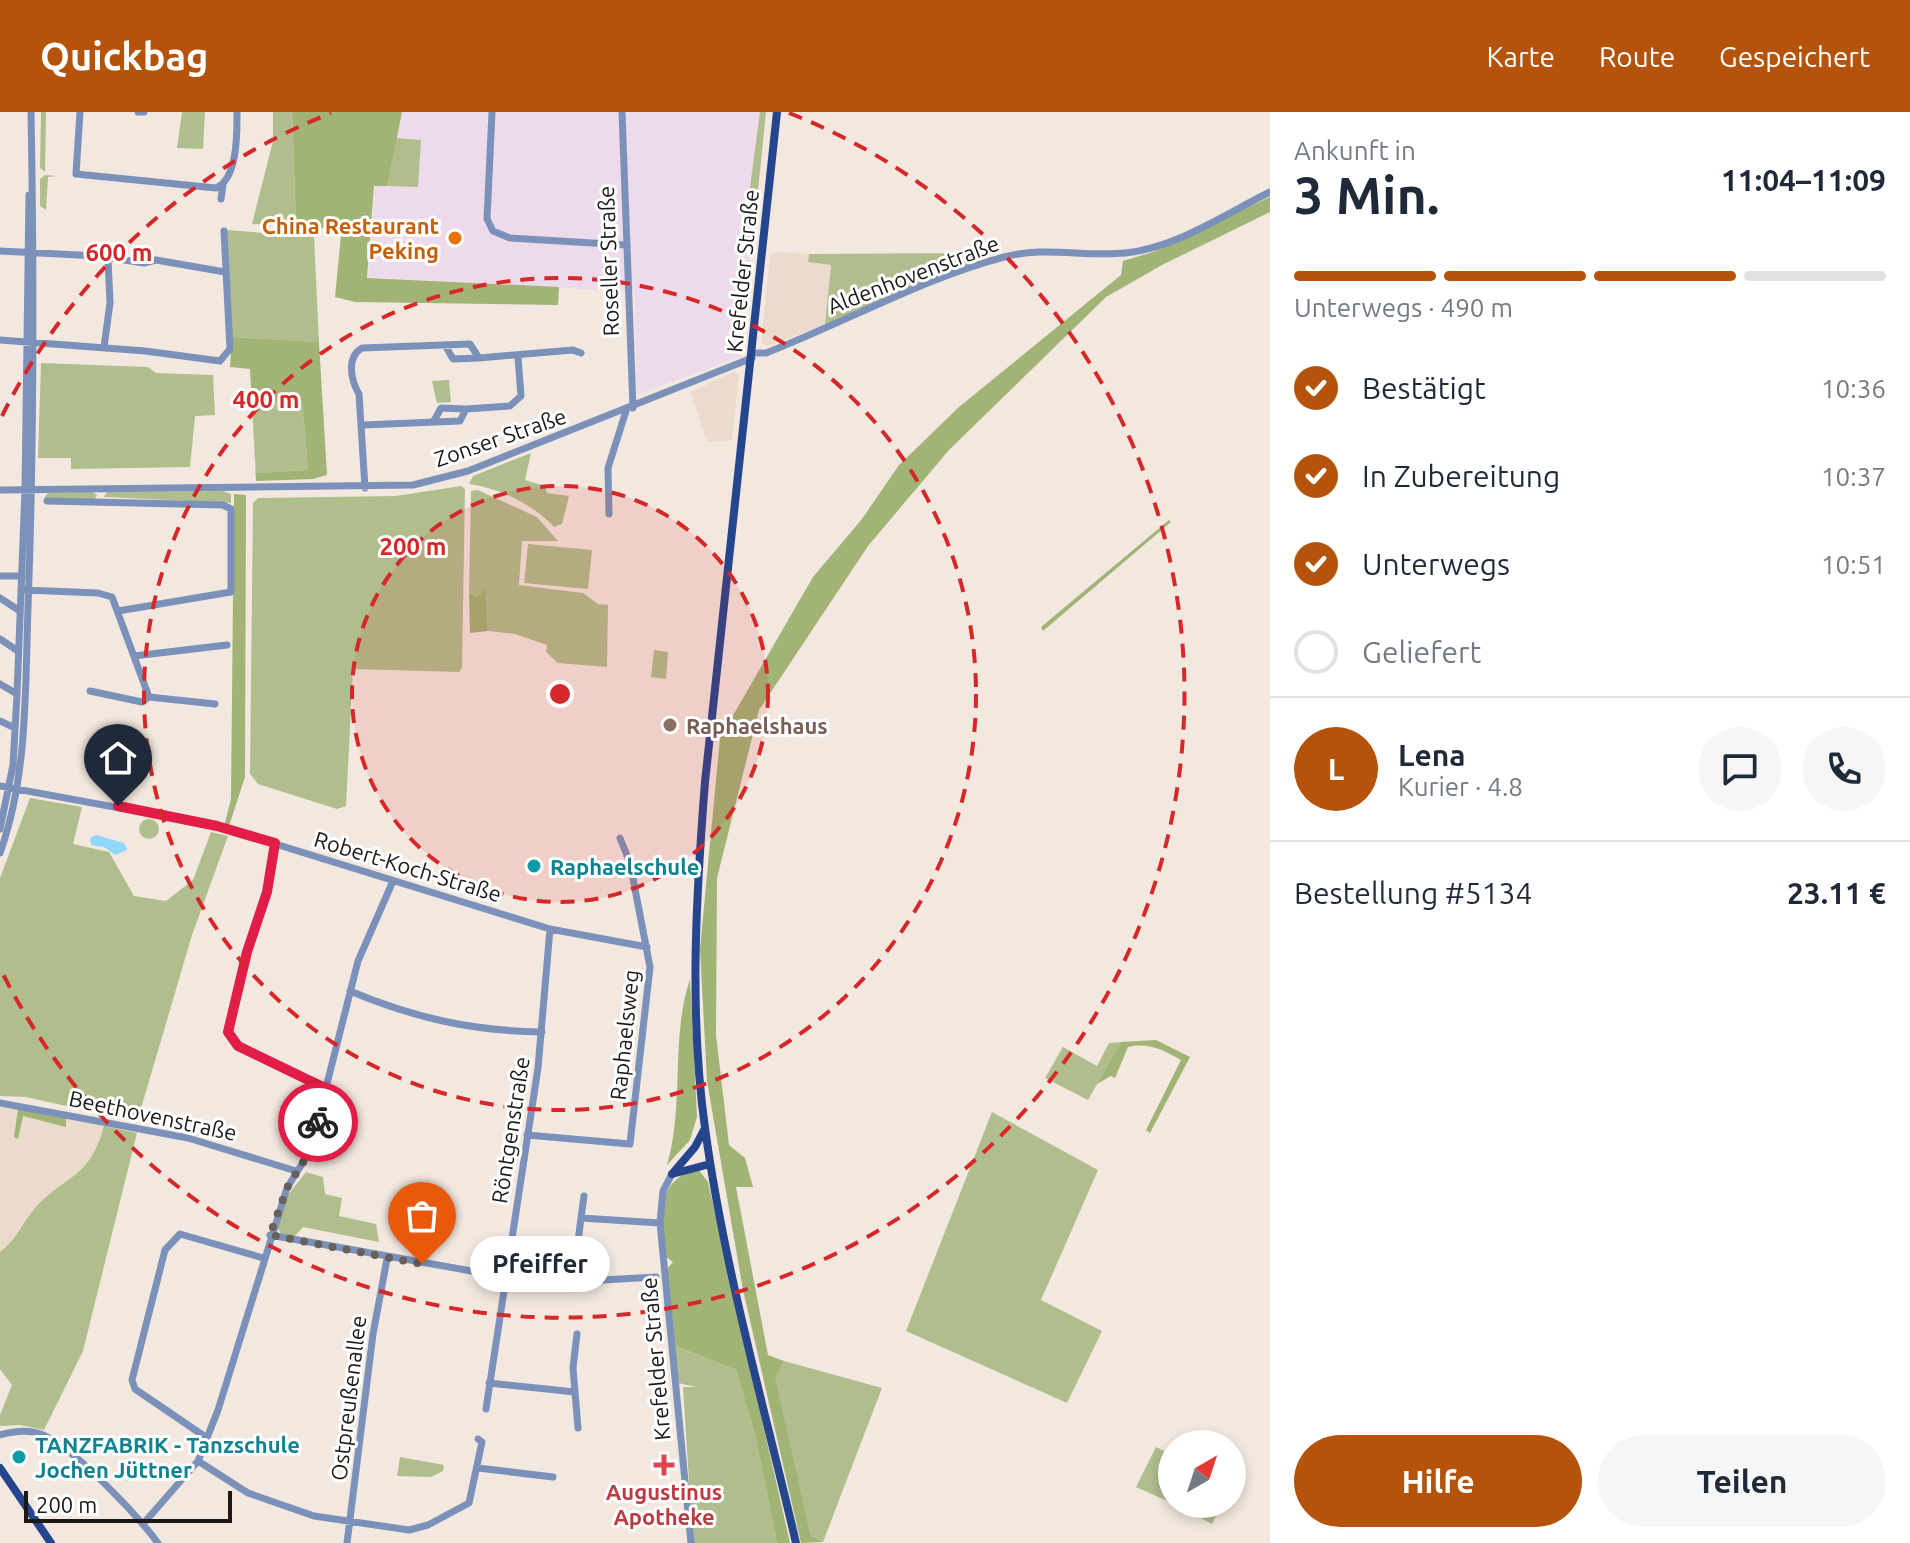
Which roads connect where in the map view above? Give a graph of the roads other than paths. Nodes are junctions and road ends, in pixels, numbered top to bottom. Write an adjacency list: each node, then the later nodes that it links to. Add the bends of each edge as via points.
1 (31, 112): 15 (street)
2 (80, 112): 9 (street, via 76,174)
3 (138, 112): 4 (street)
4 (144, 112)
5 (237, 112): 9 (street, via 233,156)
6 (492, 112): 13 (street, via 486,209 493,231 510,238)
7 (622, 112): 13 (street, Roseller Straße)
8 (777, 112): 23 (main road, Krefelder Straße)
9 (223, 185): 11 (street)
10 (1270, 192): 23 (street, Aldenhovenstraße, via 1156,246 1122,253 1051,250 1008,256)
11 (221, 199)
12 (224, 231): 17 (street)
13 (625, 245): 27 (street, Roseller Straße)
14 (0, 251): 15 (street)
15 (30, 253): 16 (street); 19 (street)
16 (108, 259): 17 (street, via 156,260); 21 (street)
17 (225, 272): 21 (street, via 230,349 220,361)
18 (0, 340): 19 (street)
19 (29, 343): 21 (street); 32 (street)
20 (445, 345): 25 (street, via 470,344); 25 (street, via 453,359); 29 (street, via 356,351 354,385)
21 (104, 347)
22 (581, 353): 24 (street)
23 (752, 356): 27 (street, Zonser Straße); 67 (main road, Krefelder Straße, via 696,893 695,991)
24 (518, 357): 25 (street); 26 (street, via 517,403)
25 (479, 358)
26 (466, 409): 28 (street, via 460,421); 28 (street, via 441,408)
27 (629, 409): 30 (street, Zonser Straße, via 468,471 413,485); 36 (street, via 608,468)
28 (434, 421): 29 (street)
29 (363, 425): 30 (street)
30 (365, 488): 33 (street, Zonser Straße)
31 (0, 490): 32 (street, Zonser Straße)
32 (28, 490): 33 (street, Zonser Straße); 38 (street); 39 (street)
33 (102, 490): 35 (street)
34 (47, 501): 35 (street)
35 (102, 502): 42 (street, via 223,505 233,513 231,592)
36 (609, 514)
37 (0, 576): 38 (street)
38 (22, 576): 39 (street)
39 (25, 590): 41 (street); 42 (street, via 98,593 112,597); 55 (street)
40 (0, 598): 41 (street)
41 (20, 611): 45 (street)
42 (118, 611): 46 (street)
43 (0, 639): 45 (street)
44 (227, 645): 46 (street)
45 (18, 651): 49 (street)
46 (134, 656): 50 (street)
47 (0, 684): 49 (street)
48 (90, 691): 50 (street, via 142,702)
49 (17, 694): 53 (street)
50 (149, 697): 51 (street)
51 (215, 704)
52 (0, 721): 53 (street)
53 (15, 728): 55 (street)
54 (0, 786): 55 (street, Robert-Koch-Straße)
55 (14, 788): 56 (street); 58 (street, Robert-Koch-Straße, via 186,819); 59 (street)
56 (0, 829)
57 (620, 838): 62 (street, Raphaelsweg)
58 (275, 843): 60 (street, Robert-Koch-Straße); 65 (street, via 267,892 228,1032 238,1046)
59 (0, 853)
60 (393, 881): 61 (street, Robert-Koch-Straße); 63 (street, via 367,936)
61 (550, 929): 62 (street, Robert-Koch-Straße); 64 (street, Röntgenstraße)
62 (647, 947): 68 (street, Raphaelsweg, via 650,967 630,1144)
63 (350, 991): 64 (street, via 466,1028); 65 (street)
64 (542, 1032): 68 (street, Röntgenstraße)
65 (327, 1089): 71 (street, via 310,1151)
66 (0, 1103): 71 (street, Beethovenstraße, via 188,1138)
67 (705, 1128): 69 (main road); 70 (main road, Krefelder Straße)
68 (527, 1135): 80 (street, Röntgenstraße)
69 (686, 1158): 70 (main road); 72 (main road)
70 (710, 1159): 72 (main road); 100 (main road, Krefelder Straße)
71 (296, 1171): 76 (street)
72 (672, 1174): 75 (street, Krefelder Straße, via 663,1191)
73 (584, 1196): 74 (street)
74 (581, 1218): 75 (street); 77 (street)
75 (660, 1223): 99 (street, Krefelder Straße)
76 (270, 1235): 78 (street); 79 (street)
77 (578, 1242)
78 (263, 1258): 88 (street); 88 (street, via 180,1234 165,1250 132,1380 135,1389)
79 (387, 1259): 80 (street); 94 (street, Ostpreußenallee)
80 (505, 1277): 81 (street, via 568,1282); 83 (street, Röntgenstraße)
81 (656, 1277)
82 (577, 1334): 84 (street)
83 (489, 1383): 84 (street); 85 (street, Röntgenstraße)
84 (575, 1392): 86 (street)
85 (486, 1409)
86 (578, 1428)
87 (0, 1435): 95 (street, via 28,1431 52,1440)
88 (207, 1438): 90 (street)
89 (478, 1439): 92 (street)
90 (198, 1461): 94 (street, via 276,1505); 95 (street)
91 (0, 1468): 96 (main road)
92 (478, 1468): 93 (street); 94 (street, via 465,1509 428,1525 409,1530)
93 (553, 1477)
94 (351, 1521): 98 (street, Ostpreußenallee)
95 (143, 1524): 97 (street)
96 (51, 1543)
97 (158, 1543)
98 (347, 1543)
99 (691, 1543)
100 (796, 1543)

